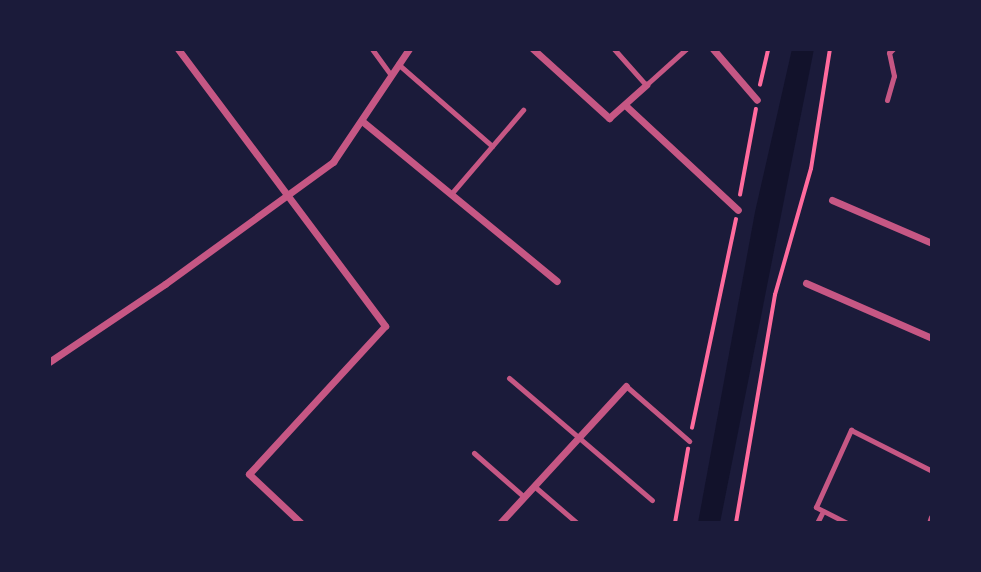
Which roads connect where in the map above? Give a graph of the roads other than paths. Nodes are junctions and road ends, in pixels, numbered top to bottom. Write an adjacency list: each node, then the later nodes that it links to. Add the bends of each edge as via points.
1 (178, 49): 18 (street)
2 (372, 49): 10 (lane)
3 (409, 49): 9 (street)
4 (533, 49): 14 (street, via 608,118)
5 (614, 49): 11 (lane)
6 (686, 49): 11 (lane)
7 (713, 49): 12 (street)
8 (893, 49): 13 (lane, via 889,53 894,76)
9 (398, 64): 10 (street); 17 (lane)
10 (391, 75): 16 (street)
11 (646, 85): 14 (street)
12 (757, 100)
13 (887, 100)
14 (625, 105): 21 (street)
15 (523, 110): 17 (lane)
16 (362, 121): 18 (street, via 333,162); 19 (street)
17 (492, 146): 19 (lane)
18 (290, 194): 27 (street); 39 (street, via 385,326 249,474)
19 (451, 194): 24 (street)
20 (832, 200): 23 (street)
21 (738, 210)
22 (932, 232): 23 (street)
23 (930, 242)
24 (557, 281)
25 (806, 284): 26 (street)
26 (932, 338)
27 (49, 362)
28 (509, 378): 30 (lane)
29 (626, 386): 30 (street); 31 (lane)
30 (579, 438): 34 (street); 36 (lane)
31 (690, 441)
32 (474, 453): 35 (lane)
33 (932, 471): 37 (lane, via 851,430 816,507)
34 (534, 486): 35 (street); 41 (lane)
35 (524, 497): 40 (street)
36 (652, 500)
37 (823, 511): 42 (lane); 43 (lane)
38 (932, 517): 44 (street)
39 (301, 523)
40 (500, 523)
41 (578, 523)
42 (817, 523)
43 (847, 523)
44 (930, 523)

